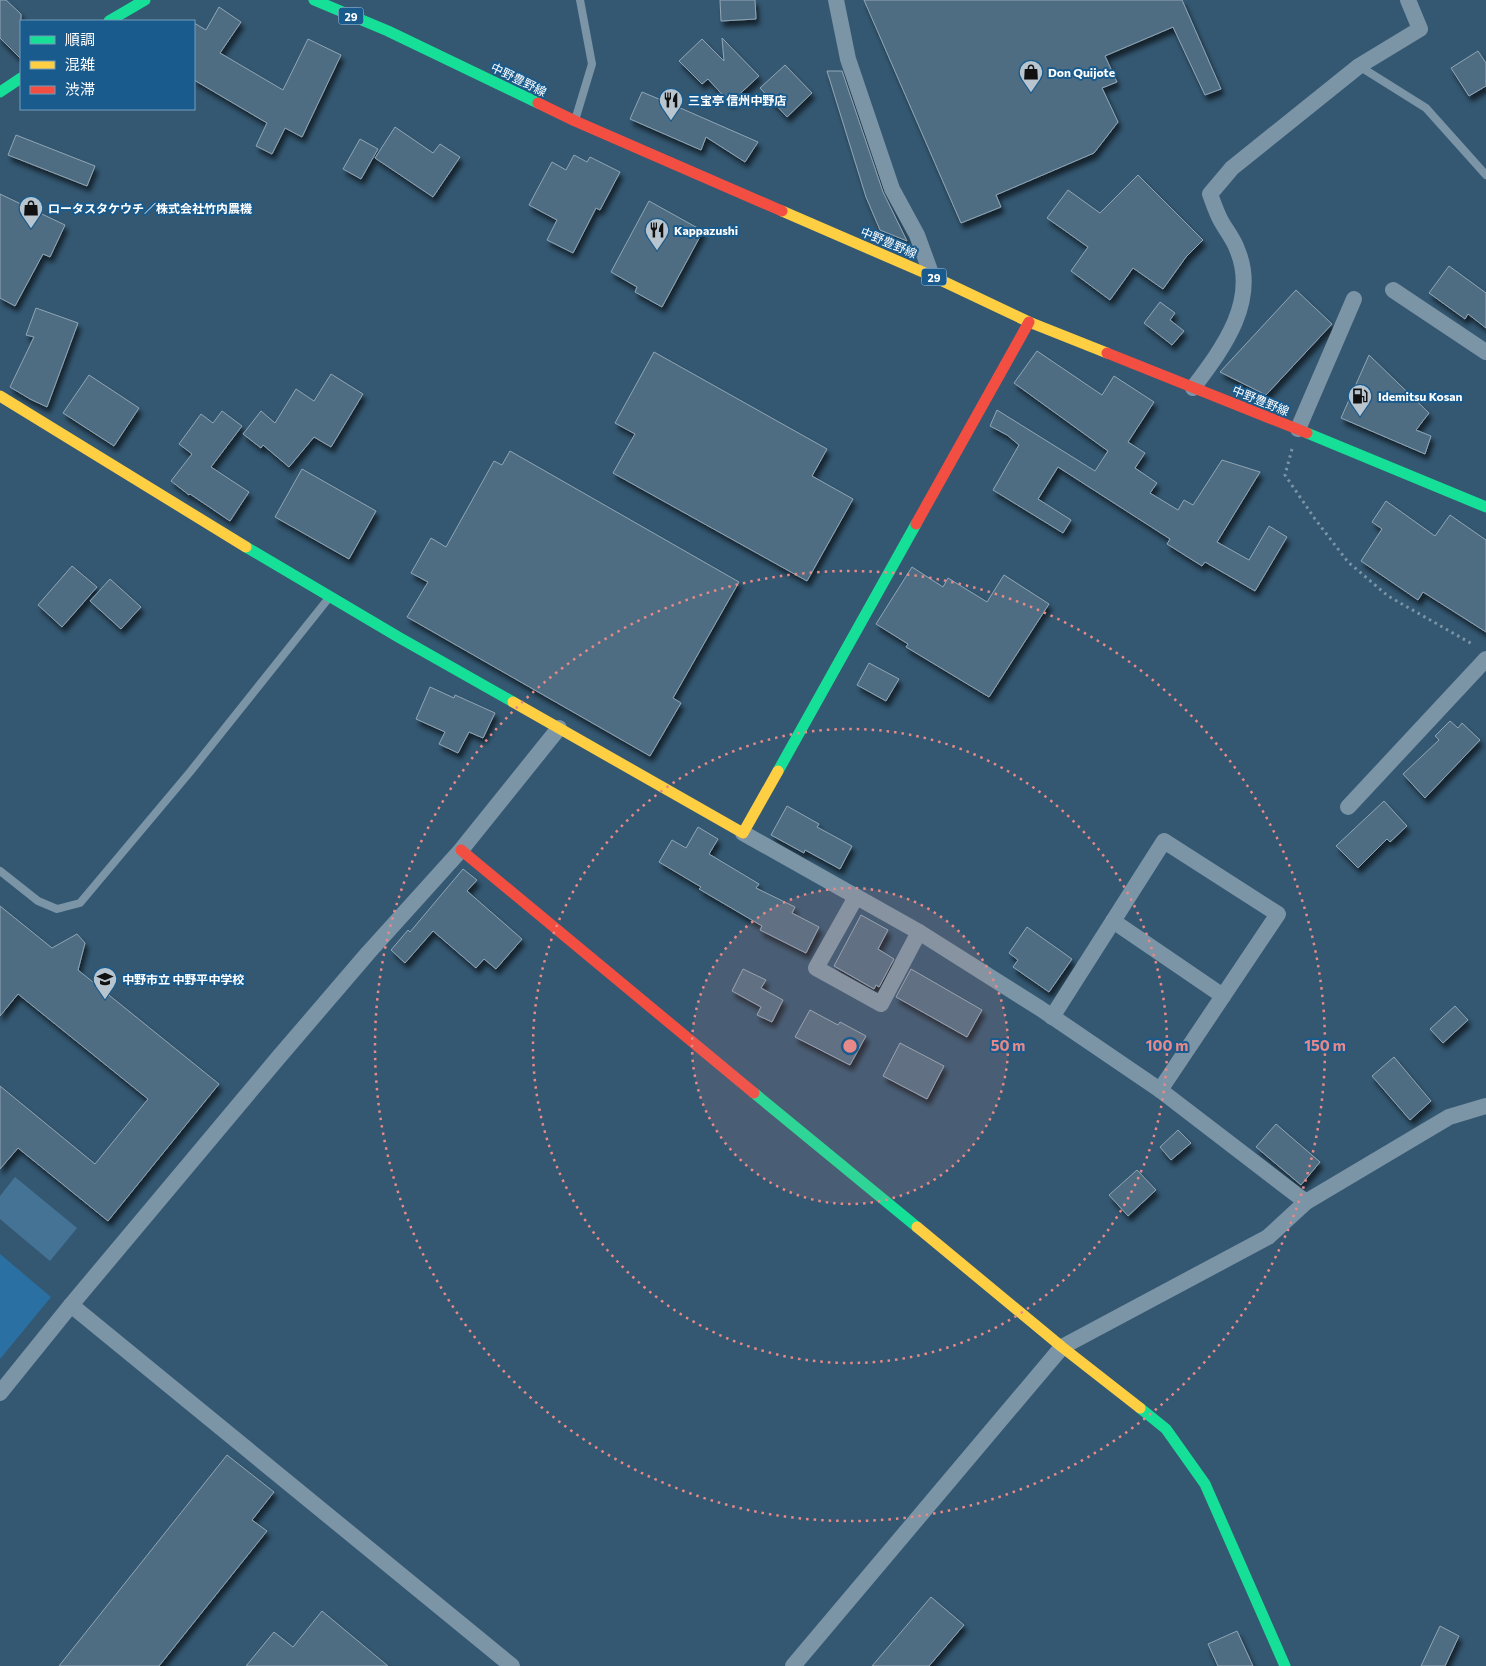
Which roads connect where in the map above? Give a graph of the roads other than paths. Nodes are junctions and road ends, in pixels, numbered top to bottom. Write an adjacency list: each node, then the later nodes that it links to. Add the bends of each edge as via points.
1 (145, 0): 7 (main road)
2 (314, 0): 8 (main road, 中野豊野線 / 29)
3 (580, 0): 12 (lane, via 592,64)
4 (836, 0): 14 (street, via 848,59 892,189 917,235)
5 (1408, 0): 9 (street, via 1420,29)
6 (359, 6): 8 (main road, via 369,18)
7 (111, 20)
8 (388, 31): 12 (main road, 中野豊野線 / 29)
9 (1359, 66): 13 (lane, via 1426,108); 19 (street, via 1232,168 1210,194 1219,218 1237,248 1244,270 1242,303 1231,333)
10 (20, 79): 11 (main road)
11 (0, 92)
12 (575, 121): 14 (main road, 中野豊野線 / 29)
13 (1486, 175)
14 (932, 276): 17 (main road, 中野豊野線 / 29)
15 (1393, 290): 18 (street)
16 (1354, 299): 21 (street)
17 (1029, 322): 19 (main road, 中野豊野線 / 29); 27 (main road)
18 (1486, 352)
19 (1193, 388): 21 (main road, 中野豊野線 / 29)
20 (0, 396): 23 (main road)
21 (1298, 429): 22 (main road, 中野豊野線 / 29)
22 (1485, 504)
23 (330, 596): 25 (main road); 29 (lane, via 190,772 80,903 57,909 50,907 38,902)
24 (1482, 653): 26 (street)
25 (559, 728): 27 (main road); 28 (street)
26 (1348, 807)
27 (743, 833): 30 (street)
28 (461, 850): 38 (street, via 368,953); 39 (main road)
29 (0, 871)
30 (856, 897): 32 (street); 32 (street, via 816,968 881,1004)
31 (1113, 921): 33 (street); 33 (street, via 1164,841 1278,914); 34 (street)
32 (918, 932): 34 (street)
33 (1223, 996): 35 (street)
34 (1052, 1017): 35 (street)
35 (1160, 1090): 37 (street)
36 (1486, 1106): 37 (street, via 1449,1117)
37 (1306, 1202): 39 (street, via 1268,1238)
38 (71, 1305): 40 (street); 41 (street)
39 (1062, 1347): 42 (street); 43 (main road, via 1166,1429 1200,1476)
40 (0, 1393)
41 (512, 1666)
42 (793, 1666)
43 (1284, 1666)

